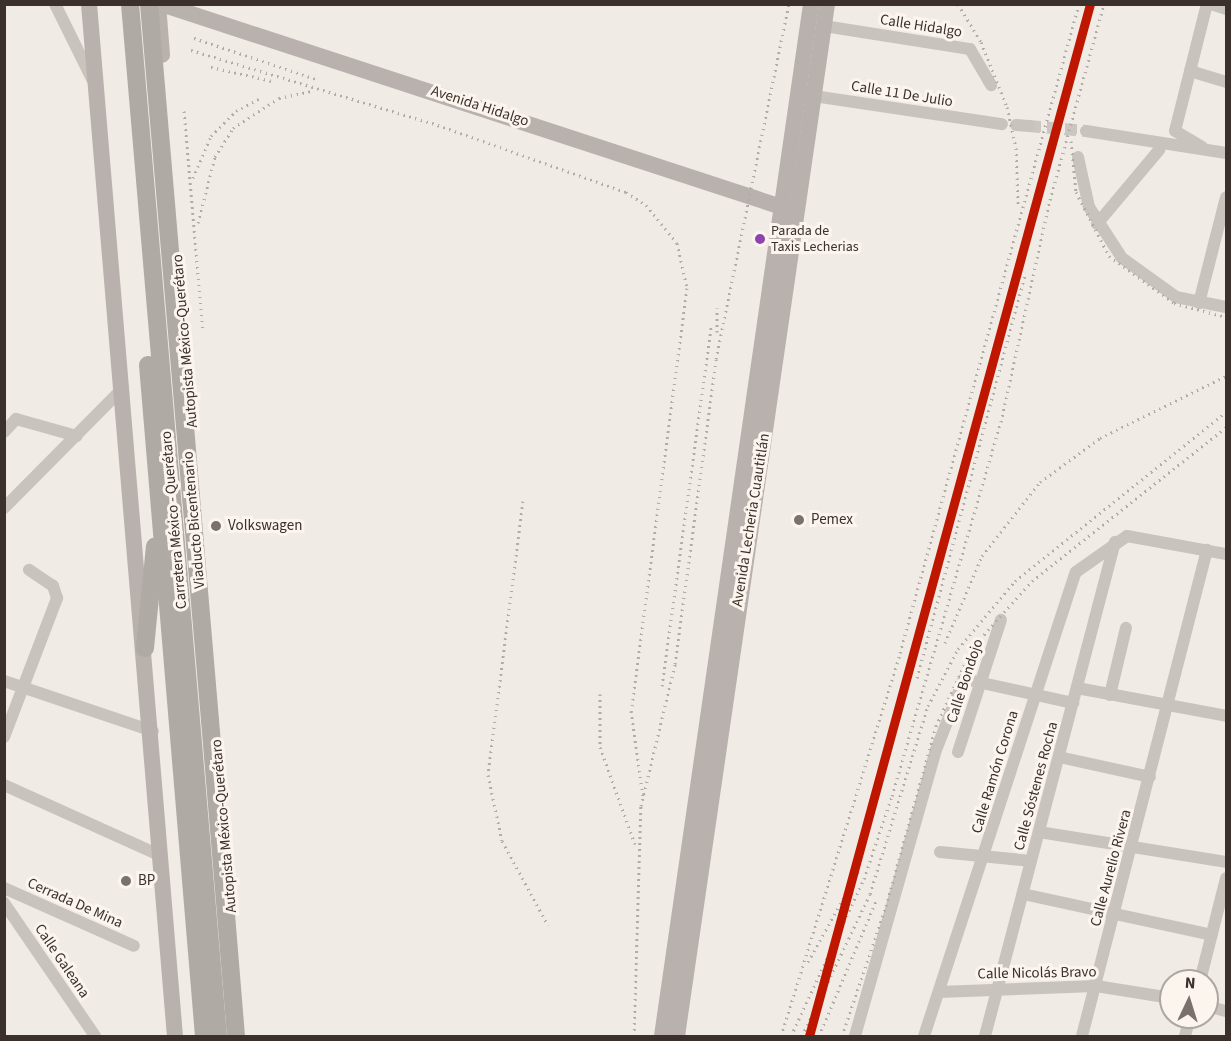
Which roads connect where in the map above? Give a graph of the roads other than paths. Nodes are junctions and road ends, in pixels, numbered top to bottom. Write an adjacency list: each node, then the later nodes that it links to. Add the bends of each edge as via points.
1 (55, 4): 13 (street)
2 (89, 4): 13 (main road)
3 (149, 4): 16 (highway, Viaducto Bicentenario)
4 (160, 4): 24 (main road, Avenida Hidalgo); 55 (main road, Autopista México-Querétaro)
5 (811, 4): 15 (main road, Avenida Lecheria Cuautitlán)
6 (827, 4): 10 (main road, Avenida Lecheria Cuautitlán)
7 (1209, 4): 9 (street); 11 (street)
8 (128, 8): 16 (highway); 31 (highway, Carretera México - Querétaro); 37 (highway, Carretera México - Querétaro)
9 (1227, 9)
10 (824, 27): 14 (street, Calle Hidalgo, via 970,49); 15 (main road, Avenida Lecheria Cuautitlán)
11 (1190, 71): 12 (street); 19 (street, via 1175,131)
12 (1227, 82)
13 (96, 85): 28 (main road)
14 (991, 85)
15 (806, 94): 17 (street, Calle 11 De Julio); 24 (main road, Avenida Lecheria Cuautitlán)
16 (158, 110): 55 (highway, Viaducto Bicentenario, bridge)
17 (1002, 124)
18 (1086, 130): 19 (street)
19 (1202, 147): 21 (street)
20 (1159, 150): 25 (street)
21 (1227, 153)
22 (1078, 157): 25 (street)
23 (1227, 197): 26 (street)
24 (791, 210): 40 (main road, Avenida Lecheria Cuautitlán)
25 (1097, 224): 26 (street, via 1143,276 1176,297)
26 (1199, 303): 27 (street)
27 (1227, 307)
28 (123, 388): 30 (street); 41 (main road)
29 (4, 432): 30 (street, via 11,419)
30 (77, 436): 32 (street)
31 (159, 496): 41 (highway); 81 (highway, Carretera México - Querétaro)
32 (4, 508)
33 (1118, 540): 34 (street); 45 (street, Calle Sóstenes Rocha); 46 (street, Calle Ramón Corona, via 1076,572)
34 (1207, 550): 35 (street); 49 (street, Calle Aurelio Rivera)
35 (1227, 554)
36 (29, 570): 44 (street, via 53,585 57,598)
37 (180, 590): 55 (highway); 82 (highway, Carretera México - Querétaro)
38 (1001, 620): 43 (street, Calle Bondojo)
39 (1126, 628): 47 (street)
40 (726, 635): 85 (main road, Avenida Lecheria Cuautitlán); 86 (main road, Avenida Lecheria Cuautitlán)
41 (145, 648): 51 (main road)
42 (4, 681): 44 (street)
43 (979, 682): 46 (street); 53 (street, Calle Bondojo); 87 (street, via 964,679 936,750)
44 (24, 688): 51 (street); 52 (street)
45 (1077, 688): 47 (street); 48 (street, Calle Sóstenes Rocha)
46 (1034, 694): 48 (street); 62 (street, Calle Ramón Corona)
47 (1110, 694): 49 (street)
48 (1073, 703): 54 (street, Calle Sóstenes Rocha)
49 (1169, 706): 50 (street); 56 (street, Calle Aurelio Rivera)
50 (1227, 716)
51 (153, 731): 61 (main road)
52 (4, 737)
53 (958, 752)
54 (1059, 757): 56 (street); 58 (street, Calle Sóstenes Rocha)
55 (216, 766): 72 (main road, Autopista México-Querétaro); 83 (highway, Viaducto Bicentenario, bridge)
56 (1150, 777): 59 (street, Calle Aurelio Rivera)
57 (4, 785): 61 (street)
58 (1039, 832): 59 (street); 63 (street, Calle Sóstenes Rocha)
59 (1132, 847): 64 (street); 69 (street, Calle Aurelio Rivera)
60 (940, 852): 62 (street)
61 (161, 856): 80 (main road)
62 (984, 857): 63 (street); 76 (street, Calle Ramón Corona)
63 (1031, 861): 67 (street, Calle Sóstenes Rocha)
64 (1227, 862)
65 (1227, 878): 70 (street)
66 (4, 888): 71 (street, Cerrada De Mina)
67 (1023, 894): 69 (street); 74 (street, Calle Sóstenes Rocha)
68 (4, 903): 78 (street, Calle Galeana)
69 (1114, 915): 70 (street); 75 (street, Calle Aurelio Rivera)
70 (1212, 934): 73 (street)
71 (134, 945)
72 (237, 966): 83 (highway); 84 (main road, Autopista México-Querétaro)
73 (1203, 969)
74 (998, 986): 75 (street, Calle Nicolás Bravo); 76 (street, Calle Nicolás Bravo); 89 (street, Calle Sóstenes Rocha)
75 (1095, 986): 77 (street, Calle Nicolás Bravo); 90 (street, Calle Aurelio Rivera)
76 (939, 992): 88 (street, Calle Ramón Corona)
77 (1159, 996)
78 (85, 1031): 79 (street, Calle Galeana)
79 (95, 1036)
80 (175, 1036)
81 (204, 1036)
82 (218, 1036)
83 (235, 1036)
84 (244, 1036)
85 (662, 1036)
86 (677, 1036)
87 (855, 1036)
88 (924, 1036)
89 (985, 1036)
90 (1082, 1036)

